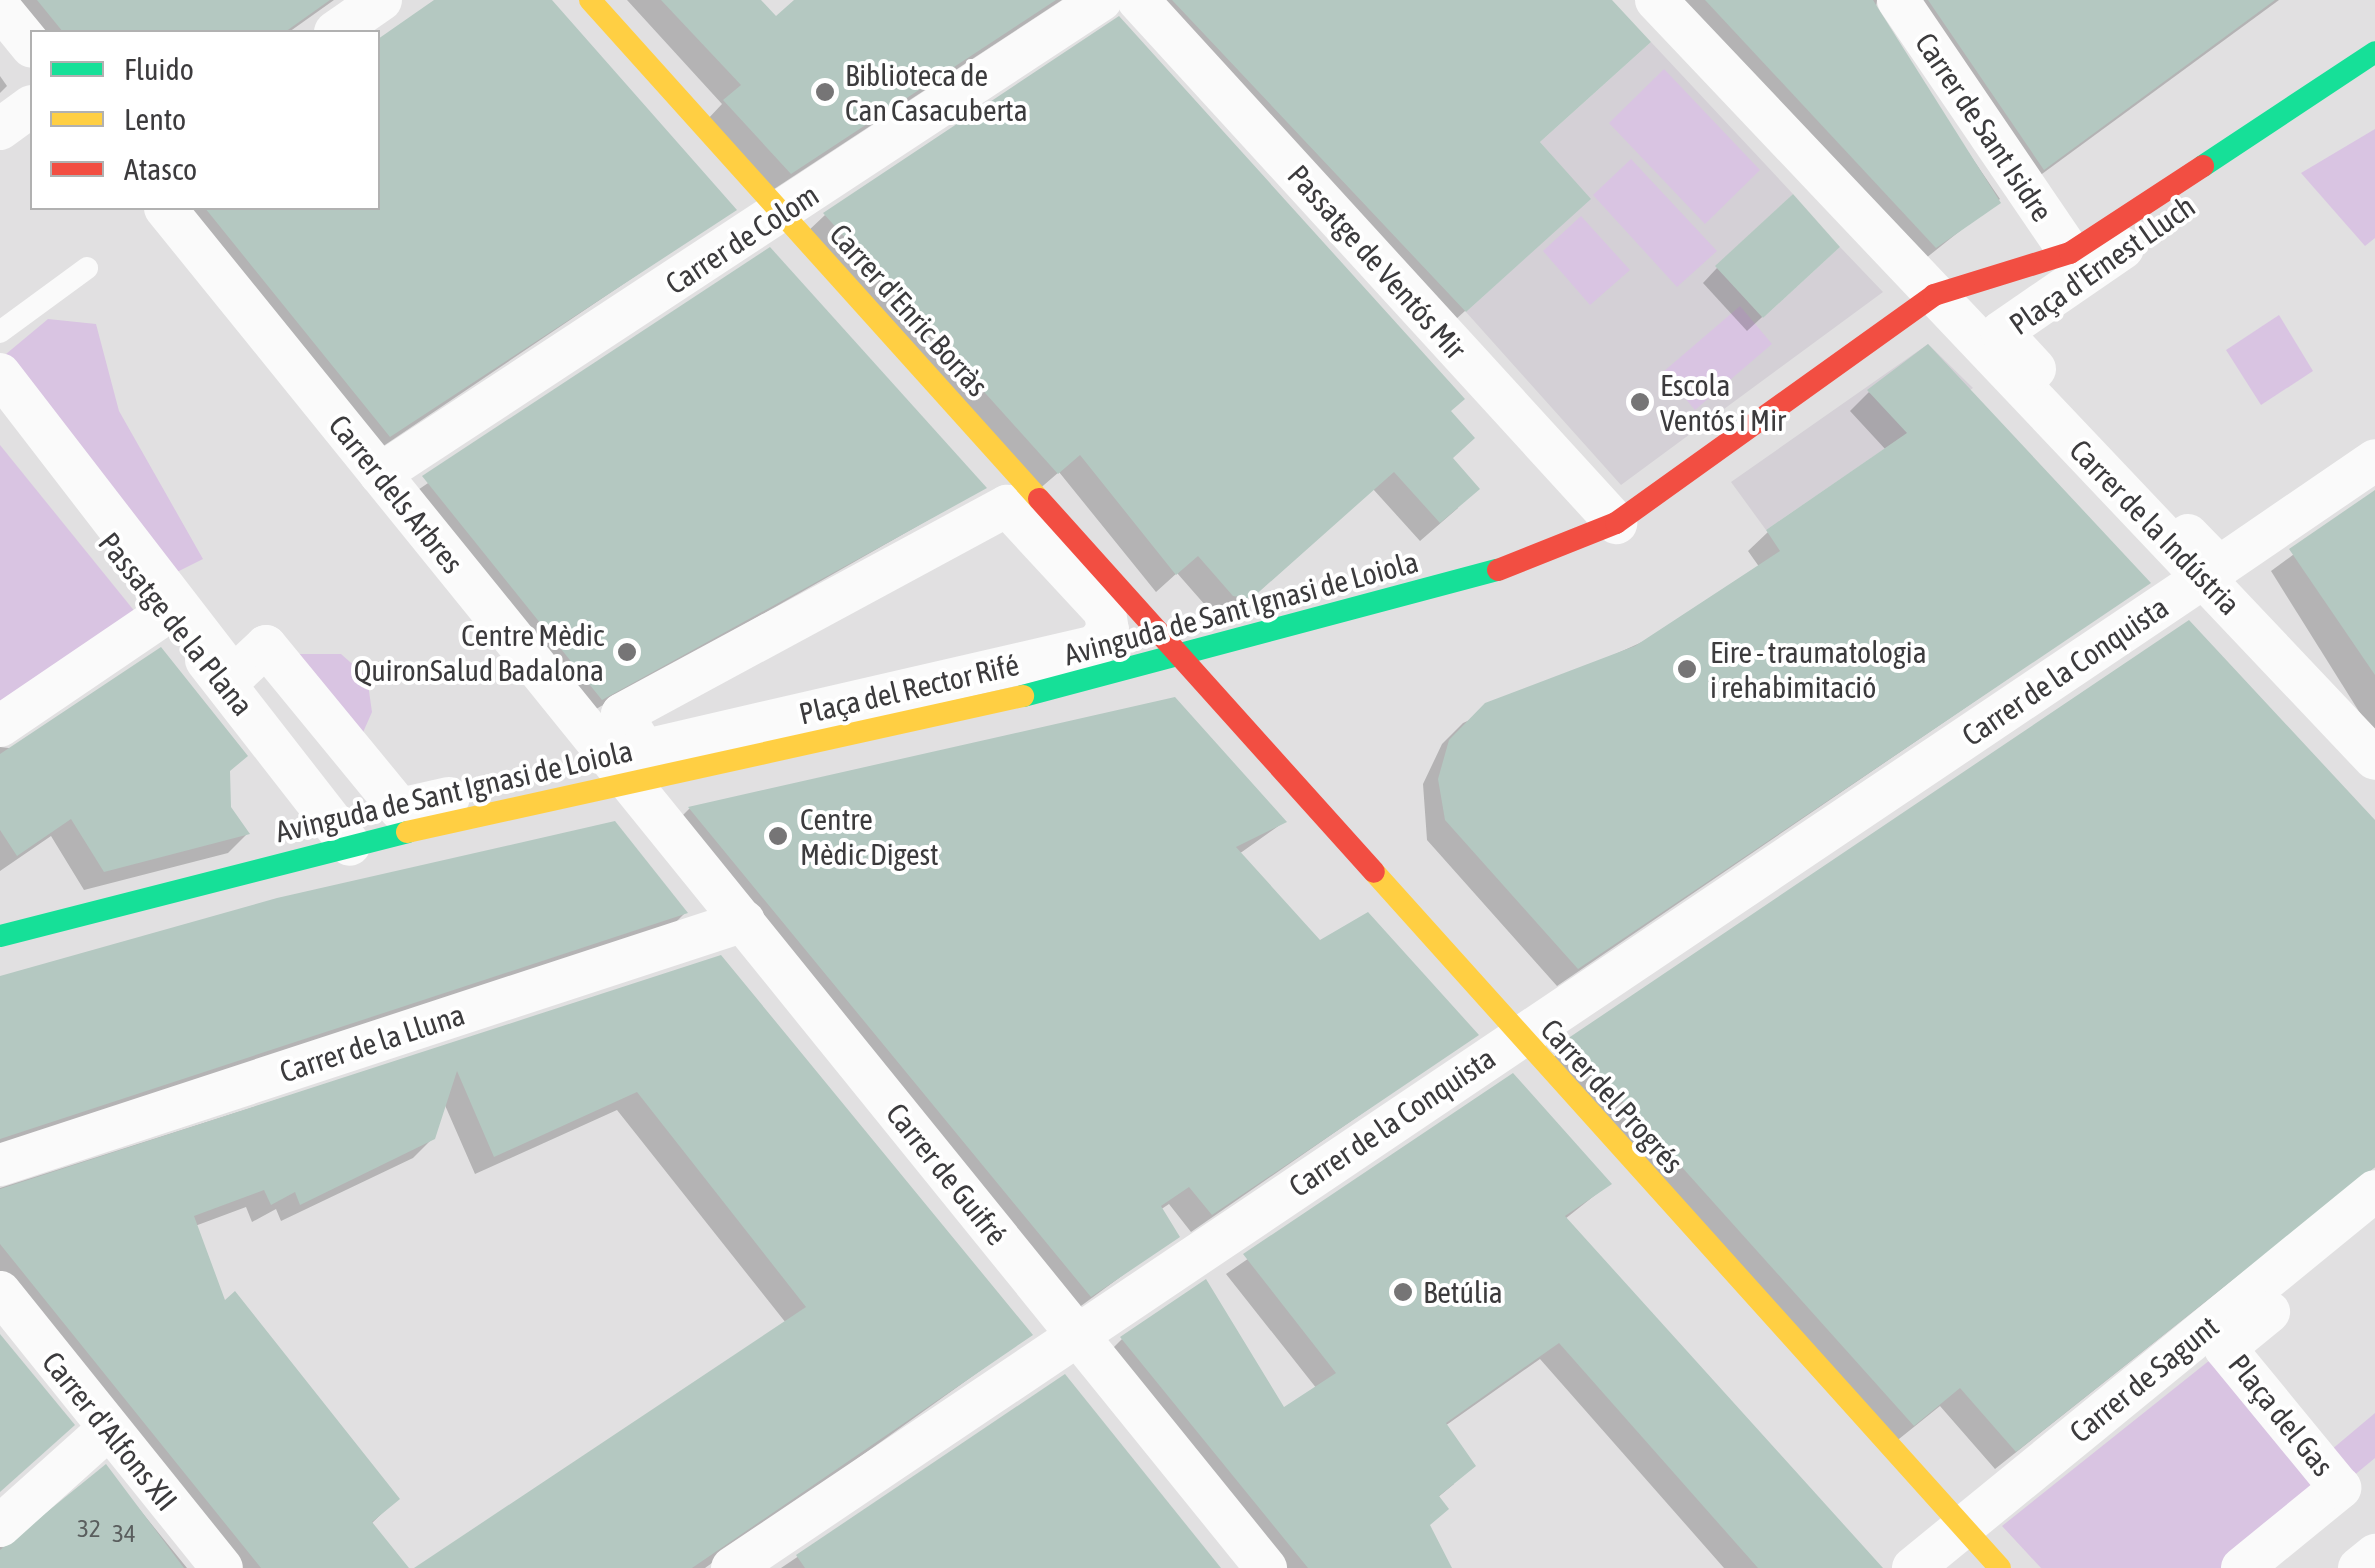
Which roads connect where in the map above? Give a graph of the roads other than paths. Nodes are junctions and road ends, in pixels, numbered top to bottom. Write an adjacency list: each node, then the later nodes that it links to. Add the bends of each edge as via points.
1 (381, 0): 8 (street)
2 (590, 0): 16 (street, Carrer d'Enric Borràs)
3 (1101, 0): 16 (street, Carrer de Colom)
4 (1138, 0): 25 (street, Passatge de Ventós Mir)
5 (1656, 0): 19 (street, Carrer de la Indústria)
6 (1898, 0): 17 (street, Carrer de Sant Isidre)
7 (0, 8): 9 (street)
8 (339, 30)
9 (30, 45)
10 (2375, 52): 17 (street, Avinguda de Sant Ignasi de Loiola)
11 (2375, 83): 23 (street, Plaça d'Ernest Lluch, via 2000,332 2219,568)
12 (30, 107): 13 (street)
13 (0, 129)
14 (142, 210): 28 (street, via 565,732 572,755 566,772 400,809 266,646)
15 (167, 210): 24 (street, Carrer dels Arbres)
16 (782, 213): 24 (street, Carrer de Colom); 29 (street, Carrer d'Enric Borràs)
17 (2070, 253): 19 (street, Avinguda de Sant Ignasi de Loiola)
18 (87, 268): 20 (lane)
19 (1934, 295): 25 (street, Avinguda de Sant Ignasi de Loiola); 26 (street, Carrer de la Indústria)
20 (0, 332)
21 (0, 374): 28 (street, via 233,677)
22 (0, 406): 27 (street, Passatge de la Plana)
23 (2375, 460)
24 (380, 474): 33 (street, Carrer dels Arbres)
25 (1616, 523): 29 (street, Avinguda de Sant Ignasi de Loiola, via 1511,566)
26 (2203, 578): 32 (street, Carrer de la Indústria); 38 (street, Carrer de la Conquista)
27 (168, 612): 31 (street); 35 (street, Passatge de la Plana)
28 (256, 657): 34 (lane)
29 (1182, 661): 33 (street, Avinguda de Sant Ignasi de Loiola); 38 (street, Carrer del Progrés)
30 (630, 713): 30 (street, Plaça del Rector Rifé, via 1007,506 1105,612 1108,630 1096,646 644,750 622,714)
31 (0, 726)
32 (2375, 759)
33 (624, 782): 34 (street, Avinguda de Sant Ignasi de Loiola); 36 (street, Carrer de Guifré)
34 (395, 836): 35 (street, Avinguda de Sant Ignasi de Loiola)
35 (350, 845): 37 (street, Avinguda de Sant Ignasi de Loiola)
36 (744, 921): 39 (street, Carrer de la Lluna); 43 (street, Carrer de Guifré)
37 (0, 936)
38 (1517, 1036): 43 (street, Carrer de la Conquista); 46 (street, Carrer del Progrés)
39 (0, 1165)
40 (2375, 1191): 46 (street, Carrer de Sagunt)
41 (2375, 1226): 53 (street, Plaça del Gas, via 2225,1348 2340,1488)
42 (0, 1292): 44 (street, Carrer d'Alfons XII)
43 (1078, 1337): 48 (street, Carrer de la Conquista); 50 (street, Carrer de Guifré)
44 (107, 1430): 45 (street); 49 (street, Carrer d'Alfons XII)
45 (0, 1526)
46 (1963, 1526): 51 (street, Carrer de Sagunt); 52 (street, Carrer del Progrés)
47 (2375, 1555): 54 (street)
48 (756, 1562)
49 (222, 1568)
50 (1266, 1568)
51 (1913, 1568)
52 (2000, 1568)
53 (2242, 1568)
54 (2359, 1568)

